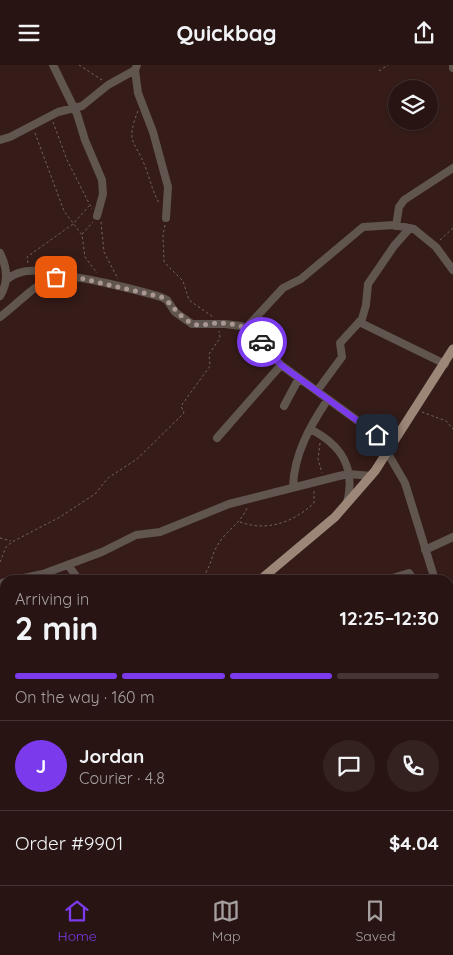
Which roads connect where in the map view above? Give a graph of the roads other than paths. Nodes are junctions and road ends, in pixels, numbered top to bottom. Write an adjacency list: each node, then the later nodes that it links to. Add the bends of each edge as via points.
1 (53, 65): 3 (street)
2 (136, 68): 3 (street); 7 (street, via 138,93 154,132 168,187)
3 (75, 109): 4 (street, via 51,116); 6 (street, via 102,180 103,194)
4 (0, 140)
5 (453, 168): 8 (street, via 404,200 399,207)
6 (98, 216)
7 (166, 218)
8 (396, 225): 9 (street); 17 (street, via 362,228 299,281 283,288)
9 (408, 229): 11 (street, via 416,230 433,245); 16 (street, via 368,284 365,313)
10 (0, 253): 13 (street)
11 (453, 270)
12 (64, 275): 13 (street, via 31,271 15,273); 15 (street, via 52,278); 17 (street, via 163,298 174,311 196,325 218,323)
13 (6, 280): 14 (street)
14 (0, 296)
15 (0, 317)
16 (359, 322): 19 (street); 22 (street, via 340,343 342,357)
17 (246, 328): 20 (street, via 260,339)
18 (453, 349): 19 (main road)
19 (445, 364): 27 (main road)
20 (281, 365): 21 (street); 26 (street)
21 (299, 378): 22 (street); 24 (street)
22 (317, 391): 23 (street)
23 (328, 399): 25 (street); 27 (street)
24 (284, 406)
25 (310, 429): 28 (street, via 337,449); 30 (street, via 296,463)
26 (217, 438)
27 (389, 449): 29 (main road); 33 (street, via 405,483)
28 (349, 474): 29 (street); 30 (street); 31 (street, via 351,487)
29 (370, 476): 31 (main road)
30 (293, 487): 34 (street, via 229,504 160,532 136,535)
31 (347, 503): 37 (main road)
32 (453, 537): 33 (street)
33 (425, 550): 38 (street)
34 (68, 565): 35 (street); 36 (street)
35 (38, 575)
36 (75, 575)
37 (266, 575)
38 (433, 575)

